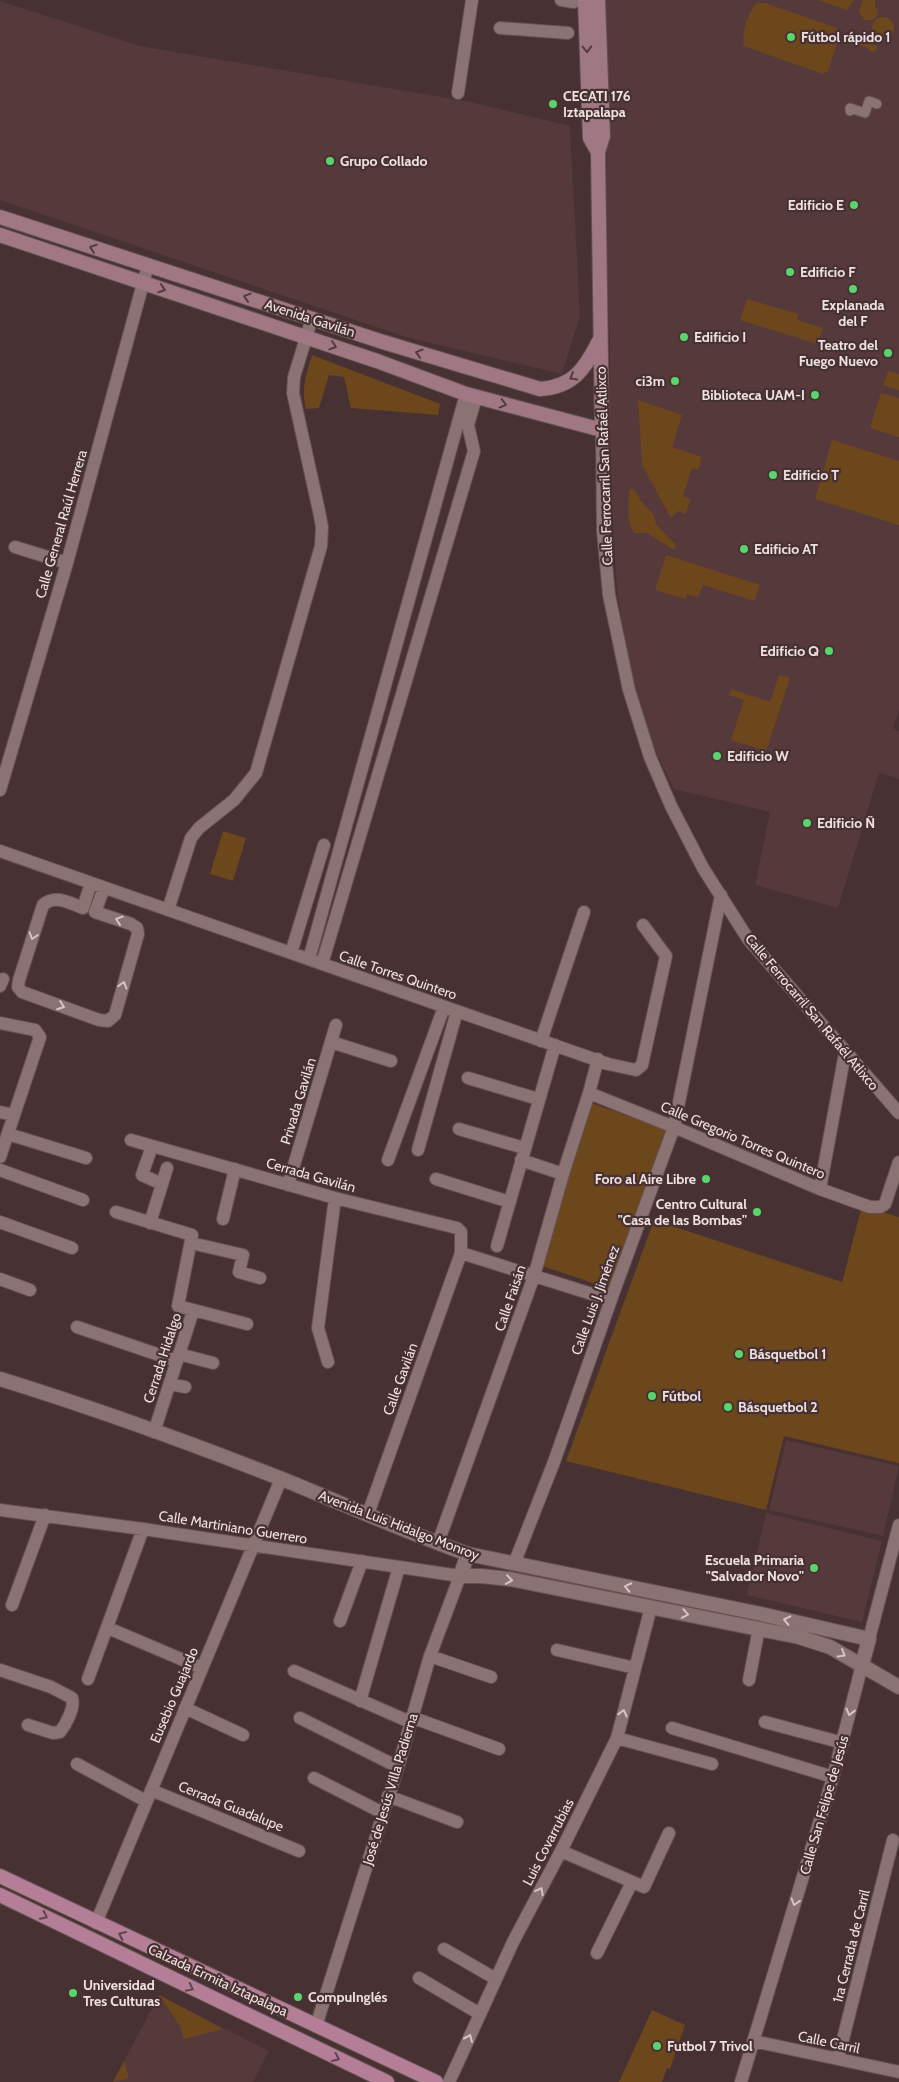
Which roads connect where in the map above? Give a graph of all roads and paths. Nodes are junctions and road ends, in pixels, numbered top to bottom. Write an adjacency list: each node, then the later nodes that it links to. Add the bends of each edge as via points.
1 (472, 0): 7 (street)
2 (561, 0): 4 (street)
3 (598, 0): 10 (main road, Calle Ferrocarril San Rafaél Atlixco, via 604,136)
4 (580, 1): 10 (main road, Calle Ferrocarril San Rafaél Atlixco, one-way to 10, via 590,138)
5 (500, 28): 6 (street)
6 (568, 33)
7 (458, 93)
8 (877, 104): 9 (street, via 869,102 865,113 850,108)
9 (850, 111)
10 (598, 152): 17 (main road, Calle Ferrocarril San Rafaél Atlixco)
11 (0, 217): 13 (main road, Avenida Gavilán, one-way to 11)
12 (0, 235): 14 (main road, Avenida Gavilán)
13 (148, 265): 14 (street, Calle General Raúl Herrera); 15 (main road, Avenida Gavilán, one-way to 13)
14 (143, 283): 16 (main road, Avenida Gavilán, one-way to 16); 21 (street, Calle General Raúl Herrera)
15 (312, 318): 16 (street); 17 (main road, Avenida Gavilán, one-way to 15, via 580,373 551,388 540,389)
16 (306, 336): 18 (main road, Avenida Gavilán, one-way to 18); 27 (street, via 292,393 319,511 321,546 256,773 234,800 191,838)
17 (600, 338): 19 (main road, Calle Ferrocarril San Rafaél Atlixco)
18 (471, 395): 19 (main road, Avenida Gavilán, one-way to 19); 31 (street); 32 (street, via 468,425 474,451)
19 (602, 430): 26 (street, Calle Ferrocarril San Rafaél Atlixco, via 603,531 609,595 629,690 650,757 671,806)
20 (15, 547): 21 (street)
21 (67, 563): 22 (street, Calle General Raúl Herrera)
22 (0, 790)
23 (324, 845): 30 (street)
24 (0, 851): 25 (street, Calle Torres Quintero)
25 (98, 886): 25 (street, one-way to 25, via 83,908 58,899 43,905 18,987 22,992 108,1021 115,1015 138,934 137,928 131,924 95,912); 27 (street, Calle Torres Quintero)
26 (720, 895): 40 (street, Calle Ferrocarril San Rafaél Atlixco, via 748,939); 49 (street, Calle Luis J. Jiménez)
27 (168, 910): 30 (street, Calle Torres Quintero)
28 (584, 912): 37 (street)
29 (643, 924): 41 (street, Calle Torres Quintero, via 666,956 642,1065 636,1070 628,1070)
30 (291, 953): 31 (street, Calle Torres Quintero)
31 (309, 959): 32 (street, Calle Torres Quintero)
32 (322, 964): 33 (street, Calle Torres Quintero)
33 (444, 1006): 34 (street, Calle Torres Quintero); 58 (street)
34 (457, 1011): 37 (street, Calle Torres Quintero); 54 (street)
35 (0, 1023): 48 (street, via 34,1030 40,1037)
36 (336, 1025): 38 (street, Privada Gavilán)
37 (541, 1040): 39 (street, Calle Torres Quintero)
38 (331, 1042): 42 (street); 66 (street, Privada Gavilán)
39 (555, 1045): 41 (street, Calle Torres Quintero); 45 (street)
40 (845, 1052): 47 (street, Calle Ferrocarril San Rafaél Atlixco); 67 (street)
41 (598, 1059): 44 (street, Calle Faisán)
42 (391, 1061)
43 (468, 1078): 45 (street)
44 (590, 1093): 49 (street, Calle Gregorio Torres Quintero); 63 (street, Calle Faisán)
45 (538, 1099): 55 (street)
46 (0, 1112): 48 (street)
47 (899, 1113)
48 (14, 1115): 51 (street)
49 (674, 1127): 67 (street, Calle Gregorio Torres Quintero); 83 (street, Calle Luis J. Jiménez)
50 (459, 1129): 55 (street)
51 (5, 1137): 56 (street); 57 (street)
52 (130, 1140): 53 (street, Cerrada Gavilán)
53 (152, 1146): 61 (street, Cerrada Gavilán); 65 (street, via 142,1175)
54 (418, 1150)
55 (522, 1154): 63 (street); 70 (street)
56 (0, 1157)
57 (86, 1158)
58 (388, 1160)
59 (899, 1162): 67 (street, Calle Gregorio Torres Quintero, via 885,1204 880,1207 870,1207)
60 (167, 1168): 65 (street)
61 (235, 1169): 66 (street, Cerrada Gavilán); 72 (street)
62 (0, 1170): 69 (street)
63 (563, 1174): 79 (street, Calle Faisán)
64 (436, 1179): 70 (street)
65 (162, 1184): 74 (street)
66 (288, 1185): 68 (street, Cerrada Gavilán)
67 (820, 1189)
68 (336, 1198): 78 (street, Cerrada Gavilán, via 458,1228 462,1236); 88 (street, via 318,1328)
69 (83, 1200)
70 (510, 1202): 76 (street)
71 (116, 1212): 74 (street)
72 (223, 1219)
73 (0, 1222): 77 (street)
74 (150, 1223): 75 (street, via 192,1235)
75 (191, 1243): 80 (street, via 243,1256 239,1272); 84 (street, Cerrada Hidalgo, via 178,1306)
76 (497, 1246)
77 (72, 1248)
78 (461, 1253): 79 (street); 96 (street, Calle Gavilán)
79 (534, 1276): 83 (street); 100 (street, Calle Faisán)
80 (260, 1278)
81 (0, 1280): 82 (street)
82 (30, 1290)
83 (611, 1300): 104 (street, Calle Luis J. Jiménez)
84 (193, 1311): 85 (street); 87 (street, Cerrada Hidalgo)
85 (247, 1324)
86 (76, 1327): 87 (street)
87 (178, 1358): 89 (street); 91 (street, Cerrada Hidalgo)
88 (328, 1362)
89 (213, 1363)
90 (0, 1378): 93 (street, Avenida Luis Hidalgo Monroy)
91 (170, 1384): 92 (street); 93 (street, Cerrada Hidalgo)
92 (185, 1388)
93 (154, 1432): 94 (street, Avenida Luis Hidalgo Monroy)
94 (281, 1479): 96 (street, Avenida Luis Hidalgo Monroy); 101 (street, Eusebio Guajardo)
95 (0, 1510): 97 (street, Calle Martiniano Guerrero)
96 (368, 1514): 100 (street, Avenida Luis Hidalgo Monroy)
97 (45, 1515): 99 (street, Calle Martiniano Guerrero); 107 (street)
98 (899, 1525): 112 (street, Calle San Felipe de Jesús)
99 (143, 1529): 101 (street, Calle Martiniano Guerrero); 110 (street)
100 (438, 1543): 102 (street, Avenida Luis Hidalgo Monroy)
101 (253, 1546): 103 (street, Calle Martiniano Guerrero); 116 (street, Eusebio Guajardo)
102 (468, 1554): 104 (street, Avenida Luis Hidalgo Monroy); 106 (street, José de Jesús Villa Padierna)
103 (362, 1561): 105 (street, Calle Martiniano Guerrero); 109 (street)
104 (514, 1564): 112 (street, Avenida Luis Hidalgo Monroy, one-way to 104)
105 (398, 1567): 106 (street, Calle Martiniano Guerrero); 124 (street)
106 (460, 1576): 108 (street, Avenida Luis Hidalgo Monroy, one-way to 108, via 510,1580); 114 (street, José de Jesús Villa Padierna)
107 (12, 1606)
108 (651, 1607): 111 (street, Avenida Luis Hidalgo Monroy, one-way to 111); 117 (street, Luis Covarrubias)
109 (340, 1621)
110 (108, 1628): 116 (street); 121 (street)
111 (759, 1628): 115 (street, Avenida Luis Hidalgo Monroy, one-way to 115, via 815,1641); 122 (street)
112 (869, 1639): 115 (street, Calle San Felipe de Jesús)
113 (557, 1650): 117 (street)
114 (430, 1656): 120 (street); 127 (street, José de Jesús Villa Padierna)
115 (862, 1665): 123 (street, Avenida Luis Hidalgo Monroy); 133 (street, Calle San Felipe de Jesús, one-way to 133)
116 (202, 1668): 125 (street, Eusebio Guajardo)
117 (635, 1668): 132 (street, Luis Covarrubias, one-way to 117)
118 (0, 1670): 129 (street, via 51,1687 72,1698 73,1704 60,1732)
119 (294, 1671): 124 (street)
120 (491, 1677)
121 (88, 1679)
122 (748, 1680)
123 (899, 1687)
124 (360, 1701): 127 (street)
125 (185, 1708): 131 (street); 140 (street, Eusebio Guajardo)
126 (300, 1718): 137 (street)
127 (410, 1720): 134 (street); 137 (street, José de Jesús Villa Padierna)
128 (765, 1722): 133 (street)
129 (28, 1725)
130 (672, 1728): 138 (street)
131 (243, 1734)
132 (617, 1738): 136 (street); 147 (street, Luis Covarrubias)
133 (843, 1742): 138 (street, Calle San Felipe de Jesús)
134 (499, 1749)
135 (76, 1764): 140 (street, Cerrada Guadalupe)
136 (712, 1764)
137 (398, 1767): 141 (street, José de Jesús Villa Padierna)
138 (833, 1777): 158 (street, Calle San Felipe de Jesús, one-way to 158)
139 (314, 1778): 142 (street)
140 (148, 1795): 146 (street, Cerrada Guadalupe); 151 (street, Eusebio Guajardo)
141 (388, 1796): 142 (street, José de Jesús Villa Padierna); 143 (street)
142 (383, 1813): 157 (street, José de Jesús Villa Padierna)
143 (458, 1822)
144 (669, 1833): 149 (street, via 644,1887)
145 (893, 1840): 159 (street, 1ra Cerrada de Carril)
146 (299, 1851)
147 (561, 1851): 149 (street); 155 (street, Luis Covarrubias, one-way to 147)
148 (0, 1876): 151 (main road, Calzada Ermita Iztapalapa)
149 (632, 1882): 153 (street)
150 (0, 1895): 161 (main road, Calzada Ermita Iztapalapa, one-way to 161)
151 (96, 1923): 157 (main road, Calzada Ermita Iztapalapa, one-way to 151)
152 (444, 1950): 155 (street)
153 (597, 1953)
154 (419, 1978): 156 (street)
155 (496, 1980): 156 (street, Luis Covarrubias)
156 (480, 2014): 163 (street, Luis Covarrubias, one-way to 156)
157 (316, 2026): 162 (main road, Calzada Ermita Iztapalapa)
158 (753, 2041): 159 (street, Calle Carril); 164 (street, Calle San Felipe de Jesús)
159 (838, 2059): 160 (street, Calle Carril)
160 (899, 2072)
161 (387, 2082)
162 (436, 2082)
163 (449, 2082)
164 (741, 2082)

